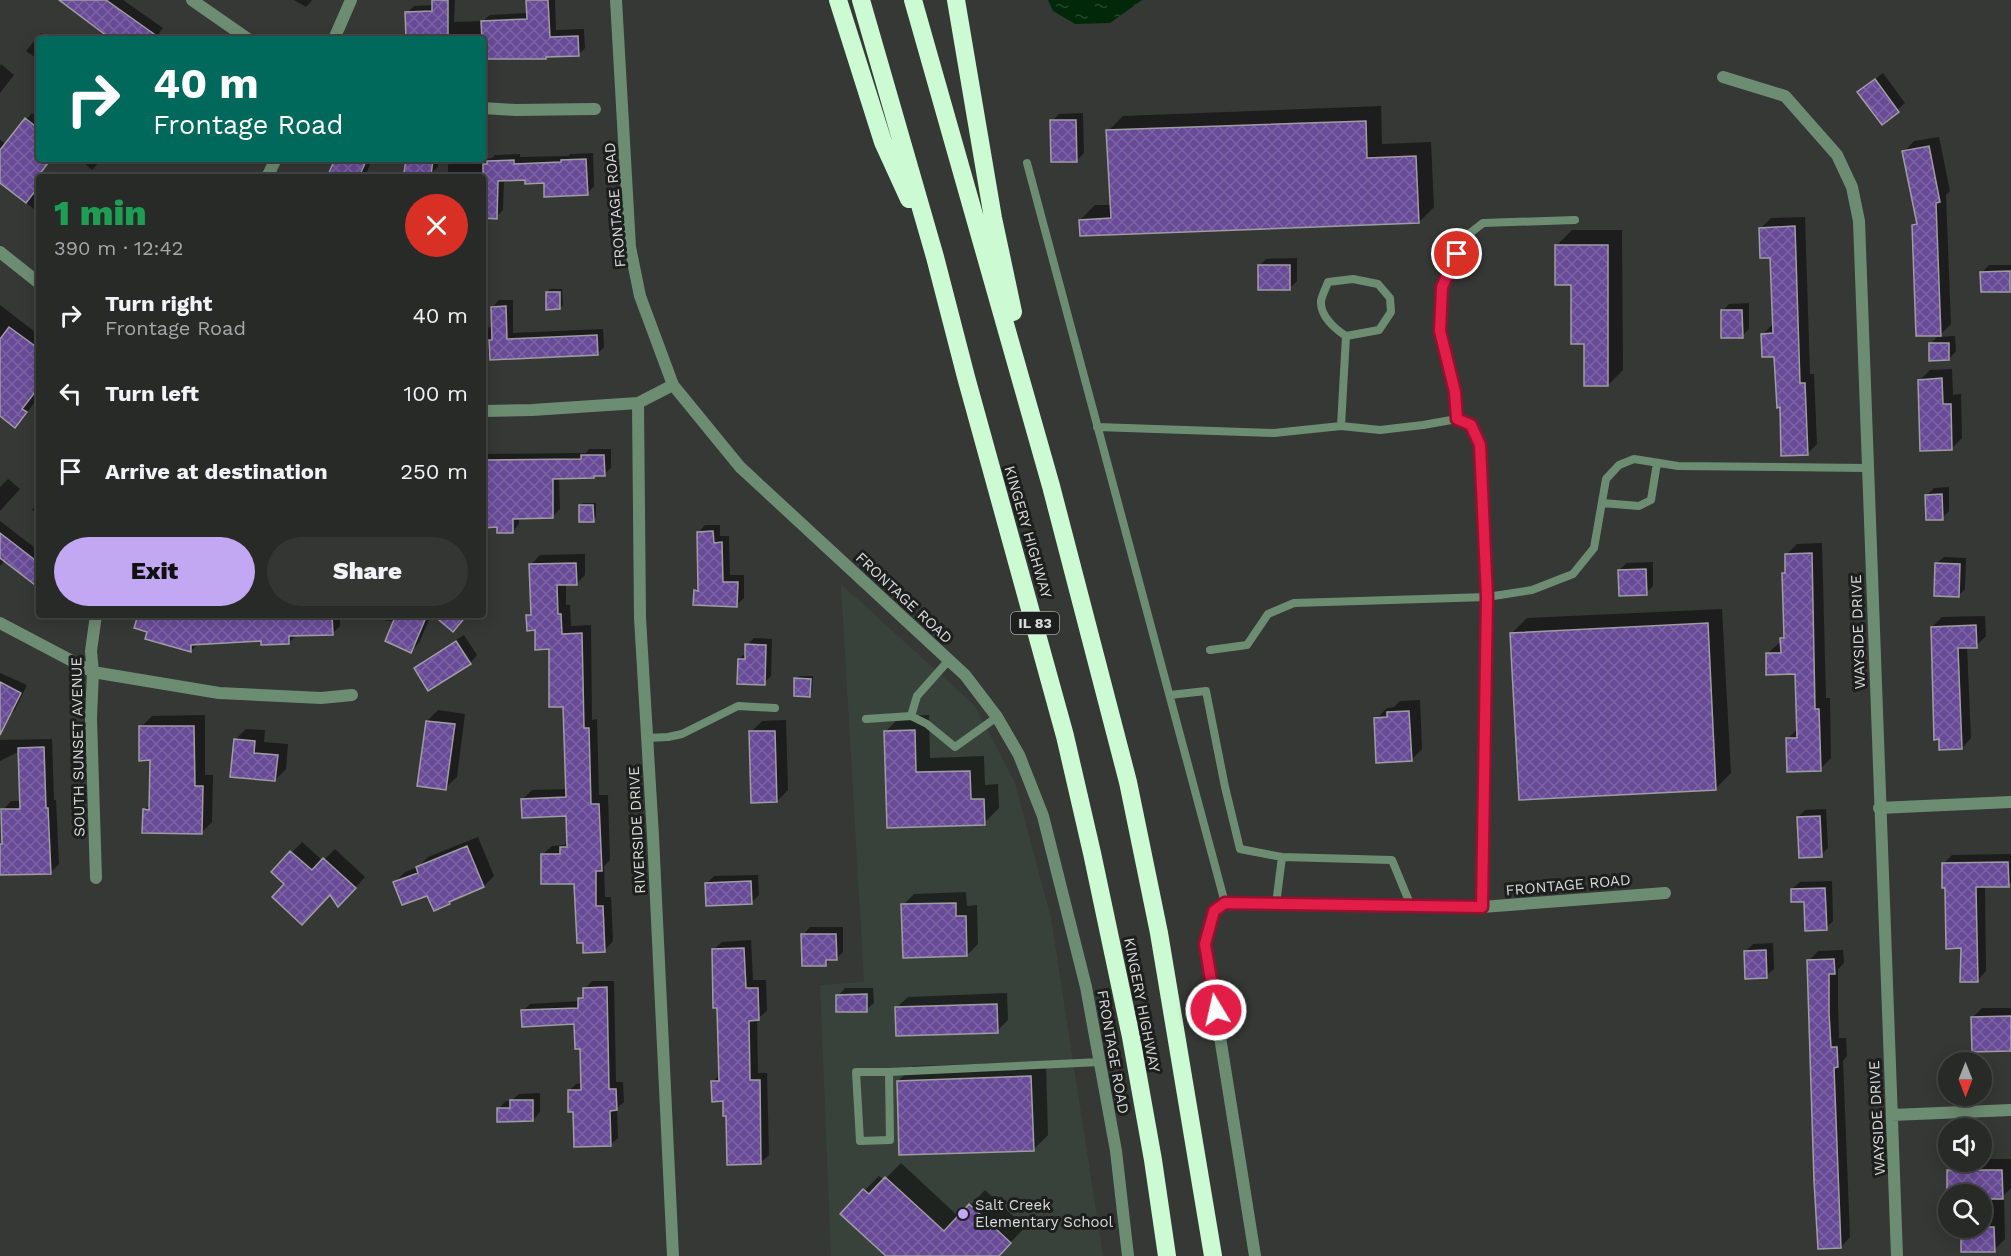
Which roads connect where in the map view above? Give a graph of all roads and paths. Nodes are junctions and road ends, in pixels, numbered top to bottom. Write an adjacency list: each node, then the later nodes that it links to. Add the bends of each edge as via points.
1 (192, 0): 8 (street)
2 (351, 0): 9 (street)
3 (616, 0): 19 (street, FRONTAGE ROAD, via 630,247 640,296)
4 (838, 0): 16 (highway, via 884,142)
5 (861, 0): 16 (highway, KINGERY HIGHWAY / IL 83)
6 (913, 0): 27 (highway, KINGERY HIGHWAY)
7 (956, 0): 27 (highway, via 993,218)
8 (244, 36)
9 (335, 36)
10 (1723, 78): 26 (street, WAYSIDE DRIVE, via 1785,96 1837,155 1852,188 1859,221)
11 (486, 108): 12 (street)
12 (595, 109)
13 (1027, 163): 24 (lane)
14 (1575, 220): 22 (lane, via 1483,223 1465,237 1442,287 1440,331 1455,392)
15 (0, 252): 17 (street)
16 (935, 257): 57 (highway, KINGERY HIGHWAY / IL 83, via 1062,724 1090,842 1154,1160)
17 (36, 281)
18 (1346, 336): 18 (lane, via 1325,317 1321,301 1328,282 1353,279 1378,284 1390,298 1391,312 1379,330); 23 (lane)
19 (673, 385): 20 (street); 33 (street, FRONTAGE ROAD, via 740,467)
20 (638, 403): 21 (street); 41 (street, RIVERSIDE DRIVE, via 640,618)
21 (486, 411)
22 (1457, 419): 23 (lane, via 1380,430); 29 (lane, via 1471,425 1480,445)
23 (1341, 426): 24 (lane, via 1274,433)
24 (1097, 427): 36 (lane)
25 (1657, 463): 26 (lane); 28 (lane, via 1634,459 1619,465 1606,479); 28 (lane, via 1651,500 1639,506)
26 (1868, 468): 43 (street, WAYSIDE DRIVE)
27 (1051, 486): 58 (highway, KINGERY HIGHWAY, via 1132,805 1160,933)
28 (1602, 503): 29 (lane, via 1594,548 1573,574 1532,590)
29 (1487, 597): 32 (lane, via 1294,603 1268,614 1246,645); 50 (street)
30 (96, 618): 34 (street, SOUTH SUNSET AVENUE, via 91,651)
31 (0, 623): 34 (street)
32 (1210, 650)
33 (949, 660): 38 (lane, via 917,696); 39 (street, FRONTAGE ROAD)
34 (93, 672): 35 (street, via 219,693 321,698); 45 (street, SOUTH SUNSET AVENUE)
35 (352, 695)
36 (1170, 695): 44 (lane, via 1206,691 1240,849); 47 (lane)
37 (775, 708): 41 (lane, via 738,705 682,734)
38 (911, 716): 39 (lane, via 955,747); 40 (lane)
39 (997, 717): 51 (street, FRONTAGE ROAD, via 1019,755 1043,816 1086,987)
40 (866, 719)
41 (647, 738): 55 (street, RIVERSIDE DRIVE)
42 (2011, 802): 43 (street)
43 (1879, 808): 54 (street, WAYSIDE DRIVE)
44 (1282, 857): 48 (lane); 49 (lane, via 1392,860)
45 (96, 878)
46 (1665, 893): 50 (street, FRONTAGE ROAD)
47 (1225, 903): 48 (street, FRONTAGE ROAD); 59 (street, via 1214,911 1205,944)
48 (1276, 904): 49 (street, FRONTAGE ROAD)
49 (1411, 906): 50 (street, FRONTAGE ROAD)
50 (1482, 907)
51 (1100, 1062): 52 (lane); 56 (street, FRONTAGE ROAD, via 1116,1151)
52 (889, 1072): 52 (lane, via 890,1140 860,1141 856,1072)
53 (2011, 1110): 54 (street)
54 (1892, 1115): 60 (street, WAYSIDE DRIVE)
55 (673, 1256)
56 (1128, 1256)
57 (1167, 1256)
58 (1213, 1256)
59 (1256, 1256)
60 (1897, 1256)

